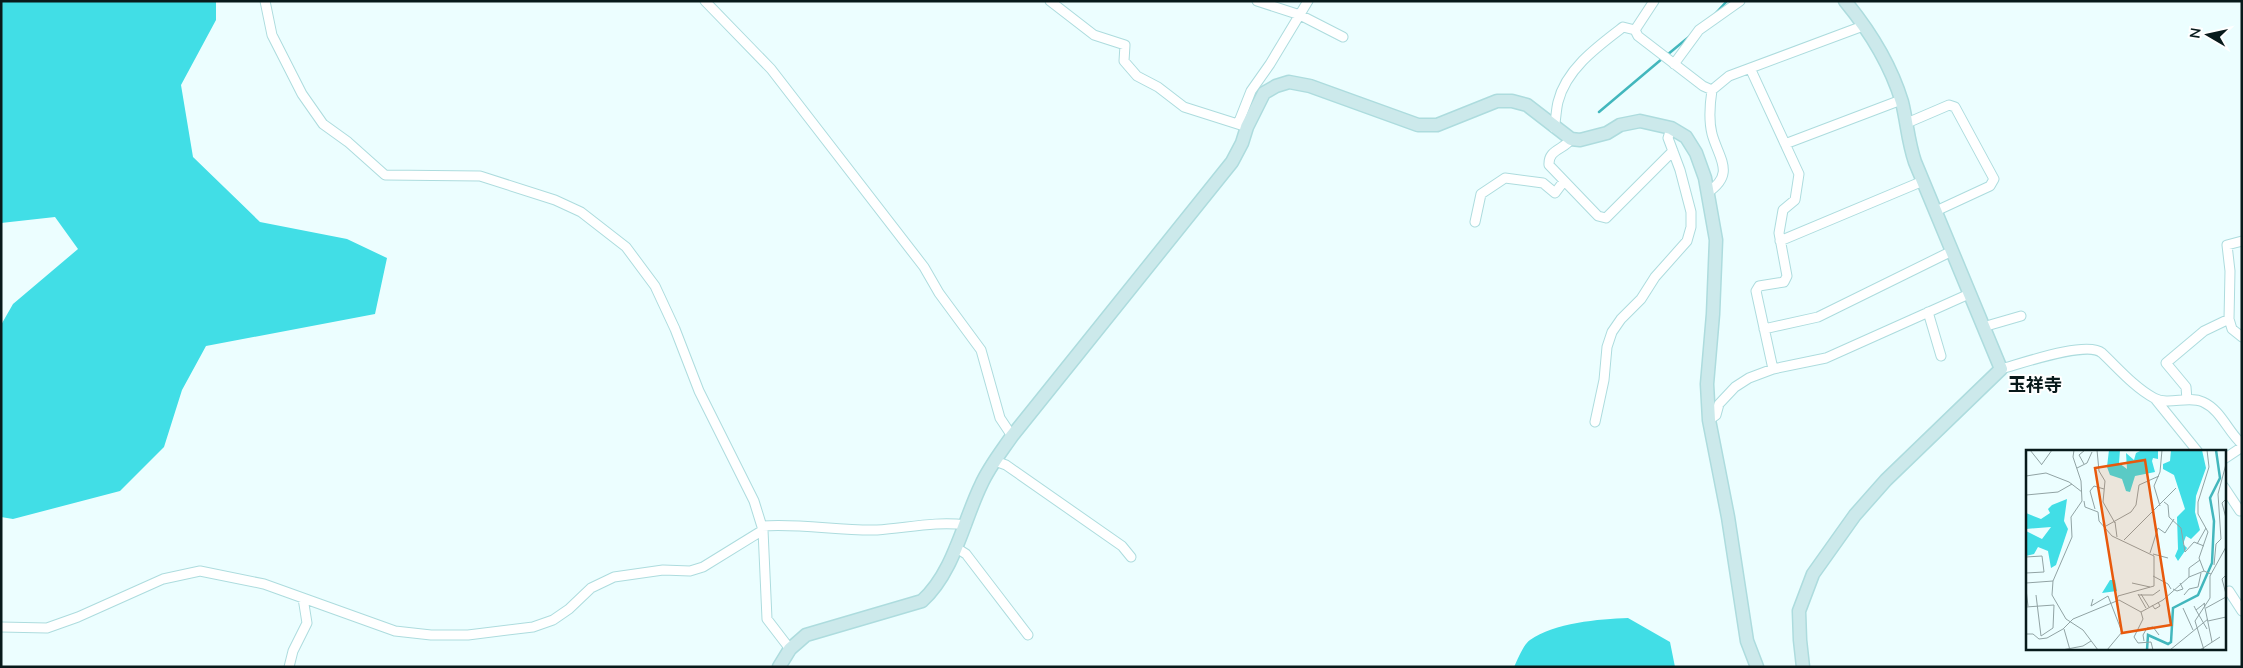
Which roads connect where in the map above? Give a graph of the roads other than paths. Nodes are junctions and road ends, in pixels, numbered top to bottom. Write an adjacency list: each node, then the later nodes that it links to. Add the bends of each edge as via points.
1 (265, 1): 54 (street, via 272,35 302,94 323,124 385,175 488,178 581,212 626,247 655,286 699,391 754,501)
2 (705, 1): 46 (street, via 771,69 924,267 981,350 1000,418)
3 (1050, 1): 18 (street, via 1094,35 1125,45 1124,61 1137,76 1184,107)
4 (1256, 1): 9 (street)
5 (1308, 1): 9 (street)
6 (1654, 1): 11 (street)
7 (1740, 1): 13 (street, via 1699,30)
8 (1845, 1): 10 (street)
9 (1300, 15): 12 (street); 18 (street, via 1251,91)
10 (1863, 26): 14 (street); 16 (street, via 1882,56)
11 (1635, 30): 13 (street, via 1638,36); 19 (street, via 1623,27 1579,65 1558,101)
12 (1343, 37)
13 (1674, 64): 15 (street)
14 (1750, 68): 15 (street, via 1729,76); 22 (street)
15 (1712, 90): 26 (street, via 1712,133 1725,169 1721,180)
16 (1901, 100): 17 (street); 22 (street)
17 (1907, 123): 25 (street, via 1908,142); 27 (street, via 1949,105 1955,107 1994,179 1990,186)
18 (1242, 126): 19 (street, via 1264,93 1289,82 1310,86 1418,125 1437,125 1497,101 1512,101 1528,105); 46 (street, via 1242,143 1232,162)
19 (1554, 128): 21 (street)
20 (1671, 128): 21 (street, via 1640,121 1620,125 1607,133); 23 (street, via 1668,138); 26 (street, via 1686,137 1696,153)
21 (1571, 139): 24 (street, via 1567,145 1553,152 1548,161)
22 (1785, 144): 29 (street, via 1799,174 1795,200 1783,210 1778,233)
23 (1673, 151): 24 (street, via 1606,218 1598,216); 45 (street, via 1691,212 1687,241 1612,332)
24 (1564, 180): 28 (street, via 1555,193 1543,183 1505,178 1480,194)
25 (1923, 181): 27 (street); 29 (street)
26 (1707, 193): 44 (street, via 1717,258 1706,384)
27 (1936, 211): 31 (street)
28 (1476, 222)
29 (1780, 241): 37 (street, via 1787,276 1784,282 1759,286 1756,291)
30 (2242, 241): 35 (street, via 2228,245)
31 (1952, 251): 32 (street); 37 (street, via 1818,317)
32 (1969, 294): 33 (street); 36 (street)
33 (1928, 312): 39 (street); 40 (street, via 1826,358)
34 (2022, 316): 36 (street)
35 (2228, 319): 38 (street, via 2232,329); 43 (street, via 2204,331 2166,363 2186,387)
36 (1983, 327): 41 (street)
37 (1764, 329): 40 (street)
38 (2242, 337)
39 (1941, 356)
40 (1773, 369): 44 (street, via 1735,387)
41 (2001, 370): 42 (street, via 2079,349 2095,350); 63 (street, via 1886,480 1828,552 1813,574 1799,611)
42 (2156, 400): 43 (street); 48 (street)
43 (2187, 400): 47 (street, via 2202,401 2212,408)
44 (1709, 420): 66 (street, via 1744,625)
45 (1595, 422)
46 (1012, 436): 50 (street)
47 (2242, 446): 49 (street)
48 (2196, 450)
49 (2226, 458)
50 (995, 461): 53 (street, via 981,484); 56 (street, via 1006,465 1122,546)
51 (2226, 490): 52 (street)
52 (2240, 511)
53 (966, 525): 54 (street, via 950,523 876,530 792,525); 55 (street)
54 (762, 528): 58 (street, via 703,567 690,571 664,570 614,577 591,588 553,620 533,627 468,634 431,635 395,631); 62 (street, via 767,619)
55 (955, 547): 61 (street, via 966,554); 62 (street, via 932,592 922,601 806,634)
56 (1131, 557)
57 (2229, 591): 59 (street)
58 (303, 598): 60 (street, via 264,584 200,571 163,579 47,628); 64 (street, via 307,622)
59 (2242, 611)
60 (1, 627)
61 (1028, 635)
62 (790, 650): 65 (street)
63 (1802, 661): 67 (street)
64 (289, 667)
65 (778, 667)
66 (1757, 667)
67 (1792, 667)

